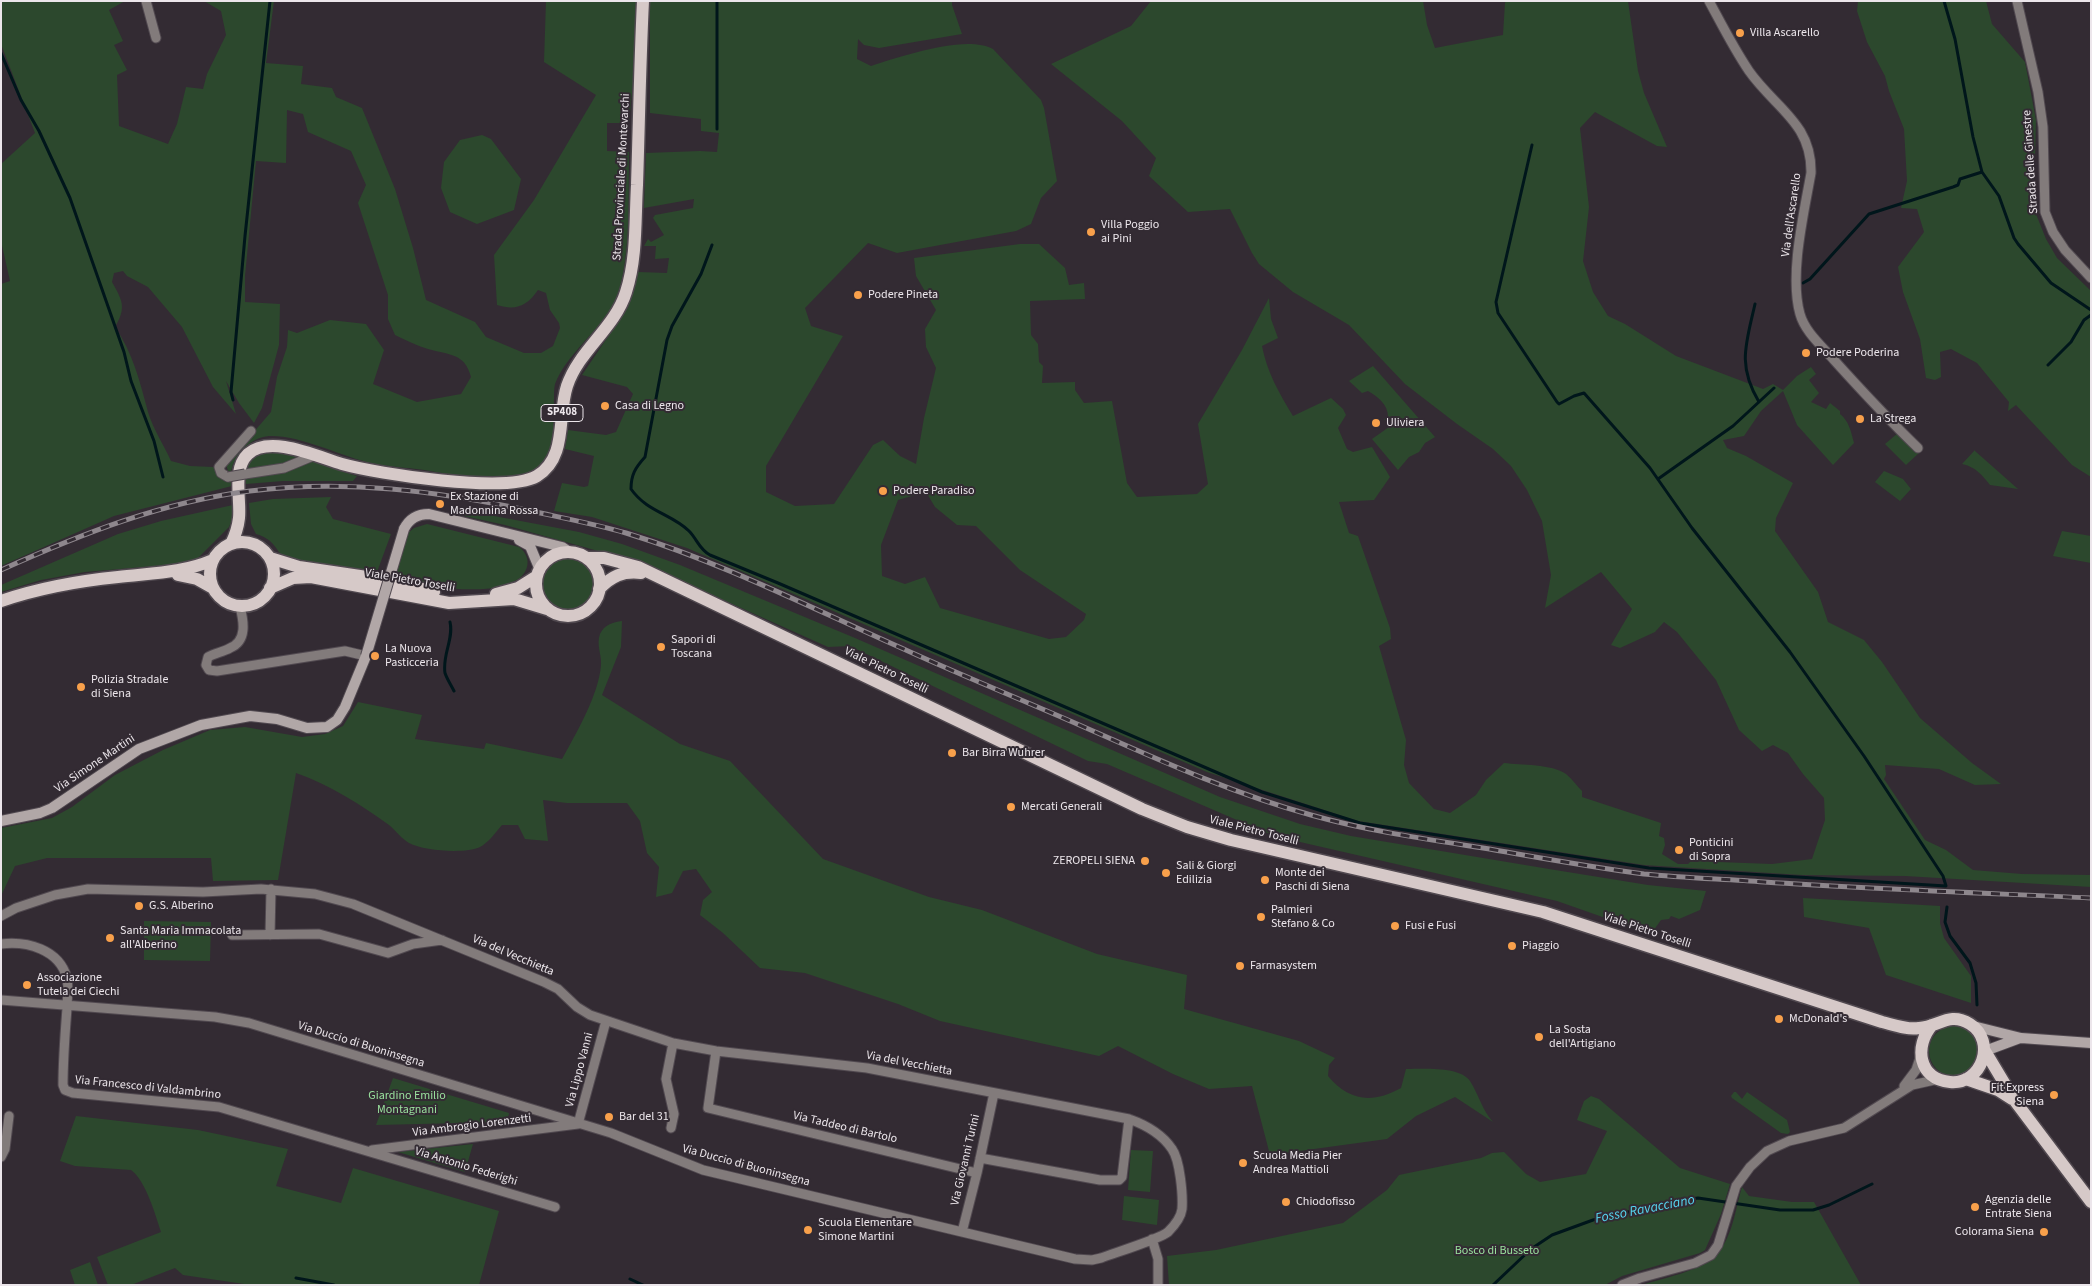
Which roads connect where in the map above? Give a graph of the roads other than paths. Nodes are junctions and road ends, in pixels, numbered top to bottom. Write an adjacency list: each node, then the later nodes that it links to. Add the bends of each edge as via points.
1 (146, 1): 5 (street)
2 (643, 1): 9 (main road, Strada Provinciale di Montevarchi / SP408, via 630,279 620,307 569,379 559,442 551,463 532,479 489,484 374,471)
3 (1709, 1): 8 (street, Via dell'Ascarello, via 1740,58 1766,93 1798,124 1808,148 1811,173 1797,257 1800,316 1832,358)
4 (2017, 1): 6 (street, Strada delle Ginestre, via 2043,127 2046,212 2053,232 2065,250)
5 (156, 38)
6 (2091, 278)
7 (251, 431): 9 (street, bridge, via 219,467 221,473 228,477 289,467)
8 (1918, 448)
9 (313, 456): 10 (main road, Strada Provinciale di Montevarchi / SP408, via 272,445 250,452 240,471)
10 (239, 516): 12 (main road, Strada Provinciale di Montevarchi); 13 (main road, Strada Provinciale di Montevarchi)
11 (502, 533): 14 (street, Via Simone Martini, via 562,547); 19 (street, Via Simone Martini, via 528,544); 27 (street, Via Simone Martini, bridge, via 428,514 416,516 409,522 404,529)
12 (251, 543): 13 (main road); 15 (main road, Viale Pietro Toselli, via 263,549)
13 (231, 544): 17 (main road)
14 (571, 553): 16 (main road, Viale Pietro Toselli); 19 (main road, Viale Pietro Toselli, via 554,557)
15 (270, 558): 19 (main road, Viale Pietro Toselli, via 299,567 387,580 452,595 510,591); 22 (main road, via 274,571)
16 (586, 558): 20 (main road, Viale Pietro Toselli, via 604,558 628,564); 23 (main road, via 597,572)
17 (213, 560): 18 (main road, via 189,569); 21 (main road, via 210,573)
18 (158, 573): 21 (main road, via 197,579); 24 (main road, via 66,584)
19 (538, 573): 26 (main road, via 538,594)
20 (653, 575): 23 (main road, Viale Pietro Toselli, via 623,573 612,577); 38 (main road, Viale Pietro Toselli, via 1188,827 1247,844 1542,912)
21 (212, 588): 25 (main road, via 222,600)
22 (270, 588): 25 (main road, Viale Pietro Toselli, via 257,602); 26 (main road, Viale Pietro Toselli, via 293,578 311,577 449,603 514,599)
23 (599, 589): 26 (main road, Viale Pietro Toselli, via 587,610 575,615 559,615)
24 (1, 601)
25 (240, 607): 27 (street, via 241,640 232,648 207,658 209,670 345,651)
26 (547, 608)
27 (366, 656): 28 (street, Via Simone Martini, via 345,707 337,720 327,727 307,728 277,719 250,716 201,725 139,749 52,808)
28 (1, 821)
29 (271, 889): 30 (street, Via del Vecchietta, via 203,892 111,888 80,890 34,901); 32 (street); 33 (street, Via del Vecchietta, via 342,900)
30 (1, 916)
31 (232, 935): 32 (street)
32 (270, 935): 33 (street, via 319,934 388,953 414,944)
33 (442, 940): 37 (street, Via del Vecchietta, via 551,985 577,1007)
34 (1, 944): 36 (street, via 29,944 54,958 67,978)
35 (1, 1000): 36 (street, Via Duccio di Buoninsegna)
36 (67, 1005): 54 (street, Via Duccio di Buoninsegna, via 215,1017 249,1023); 56 (street, Via Francesco di Valdambrino, via 63,1085 73,1094 219,1107)
37 (606, 1021): 42 (street, Via del Vecchietta); 54 (street, Via Lippo Vanni)
38 (1882, 1022): 39 (main road, Viale Pietro Toselli, via 1911,1028); 46 (main road, Viale Pietro Toselli, via 1909,1037)
39 (1932, 1025): 40 (main road, Viale Pietro Toselli, via 1949,1019); 46 (main road, via 1924,1037)
40 (1973, 1026): 41 (street); 45 (main road)
41 (2021, 1038): 43 (street); 45 (street)
42 (673, 1043): 44 (street, Via del Vecchietta); 55 (street, via 666,1079 674,1114)
43 (2091, 1044)
44 (716, 1051): 50 (street, Via del Vecchietta, via 867,1068); 59 (street, Via Taddeo di Bartolo, via 708,1108)
45 (1985, 1051): 48 (main road, via 1980,1066); 51 (main road)
46 (1921, 1053): 47 (main road, Viale Pietro Toselli, via 1928,1071); 49 (street, via 1914,1074)
47 (1939, 1079): 48 (main road, via 1951,1082); 49 (street, via 1920,1081)
48 (1966, 1079): 51 (main road, via 1998,1090)
49 (1901, 1090): 65 (street, via 1844,1128 1767,1151 1740,1179 1718,1245 1708,1258)
50 (994, 1093): 53 (street, Via del Vecchietta); 58 (street, Via Giovanni Turini)
51 (2015, 1101): 60 (main road)
52 (9, 1116): 57 (street)
53 (1129, 1119): 58 (street, via 1119,1180 1100,1180); 63 (street, Via Duccio di Buoninsegna, via 1158,1134 1173,1150 1176,1162 1181,1191 1180,1214 1170,1230)
54 (578, 1124): 56 (street, Via Ambrogio Lorenzetti); 62 (street, Via Duccio di Buoninsegna, via 611,1133 703,1170)
55 (671, 1128)
56 (369, 1151): 61 (street, Via Antonio Federighi)
57 (1, 1157)
58 (980, 1158): 59 (street, Via Giovanni Turini)
59 (977, 1173): 62 (street, Via Giovanni Turini)
60 (2091, 1202)
61 (555, 1207)
62 (962, 1232): 63 (street, Via Duccio di Buoninsegna, via 1085,1260 1101,1258)
63 (1152, 1239): 64 (street, via 1158,1259)
64 (1158, 1285)
65 (1622, 1285)

